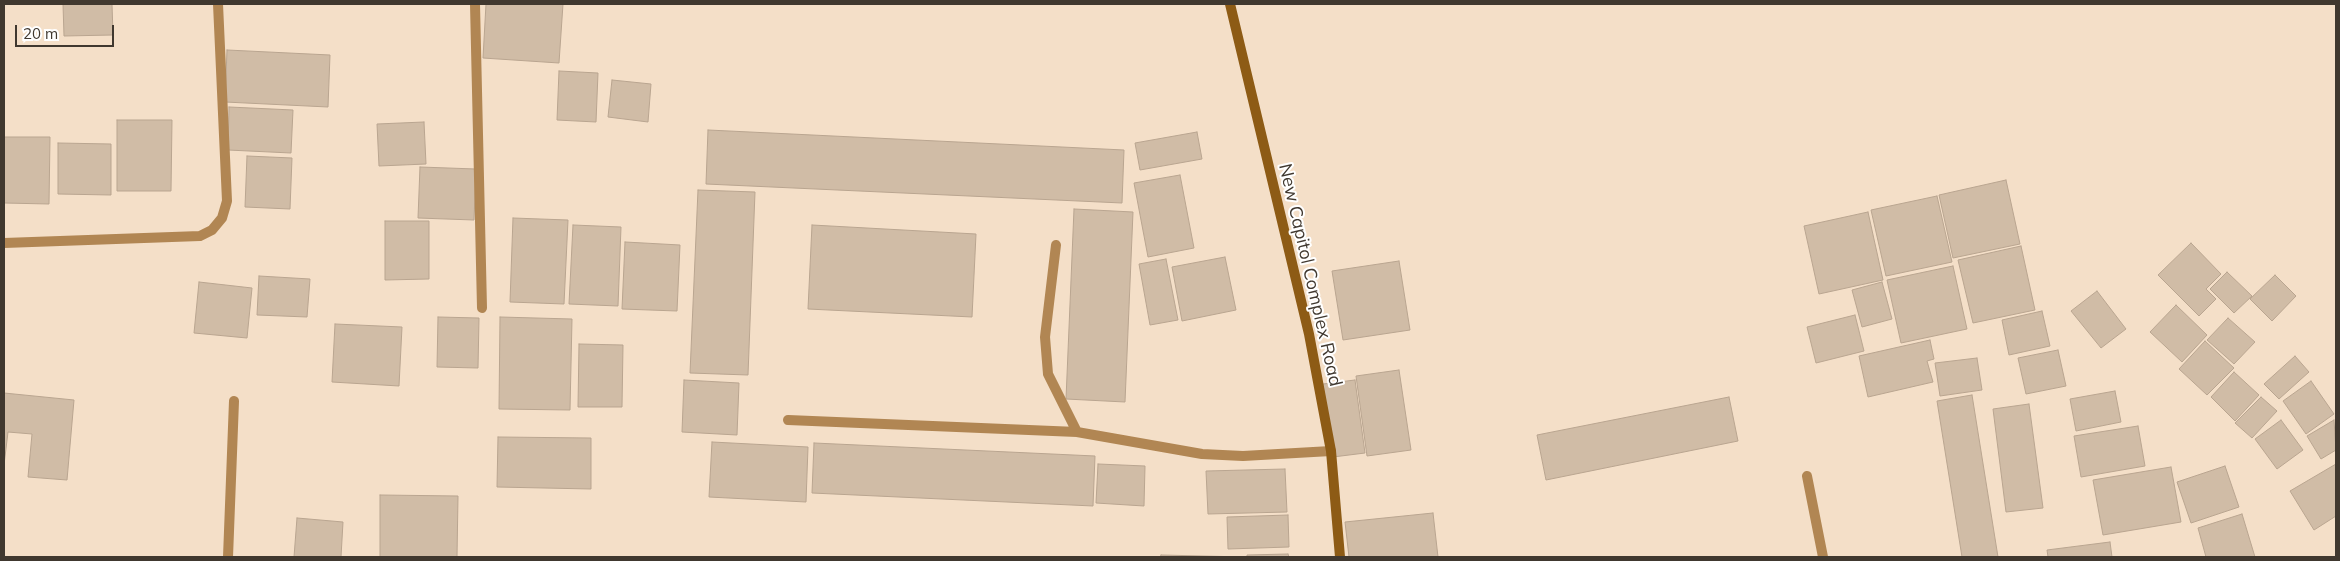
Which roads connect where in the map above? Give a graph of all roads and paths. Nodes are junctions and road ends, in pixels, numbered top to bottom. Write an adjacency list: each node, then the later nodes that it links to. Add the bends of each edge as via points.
1 (218, 4): 4 (street, via 227,201 222,218 212,230 200,236)
2 (475, 4): 6 (street)
3 (1230, 4): 10 (main road, New Capitol Complex Road, via 1309,334)
4 (4, 243)
5 (1056, 245): 9 (street, via 1045,338 1048,374)
6 (482, 308)
7 (234, 401): 12 (street)
8 (788, 420): 9 (street)
9 (1077, 432): 10 (street, via 1202,454 1243,456)
10 (1331, 451): 13 (main road, New Capitol Complex Road)
11 (1806, 476): 14 (street)
12 (228, 557)
13 (1340, 557)
14 (1823, 557)

